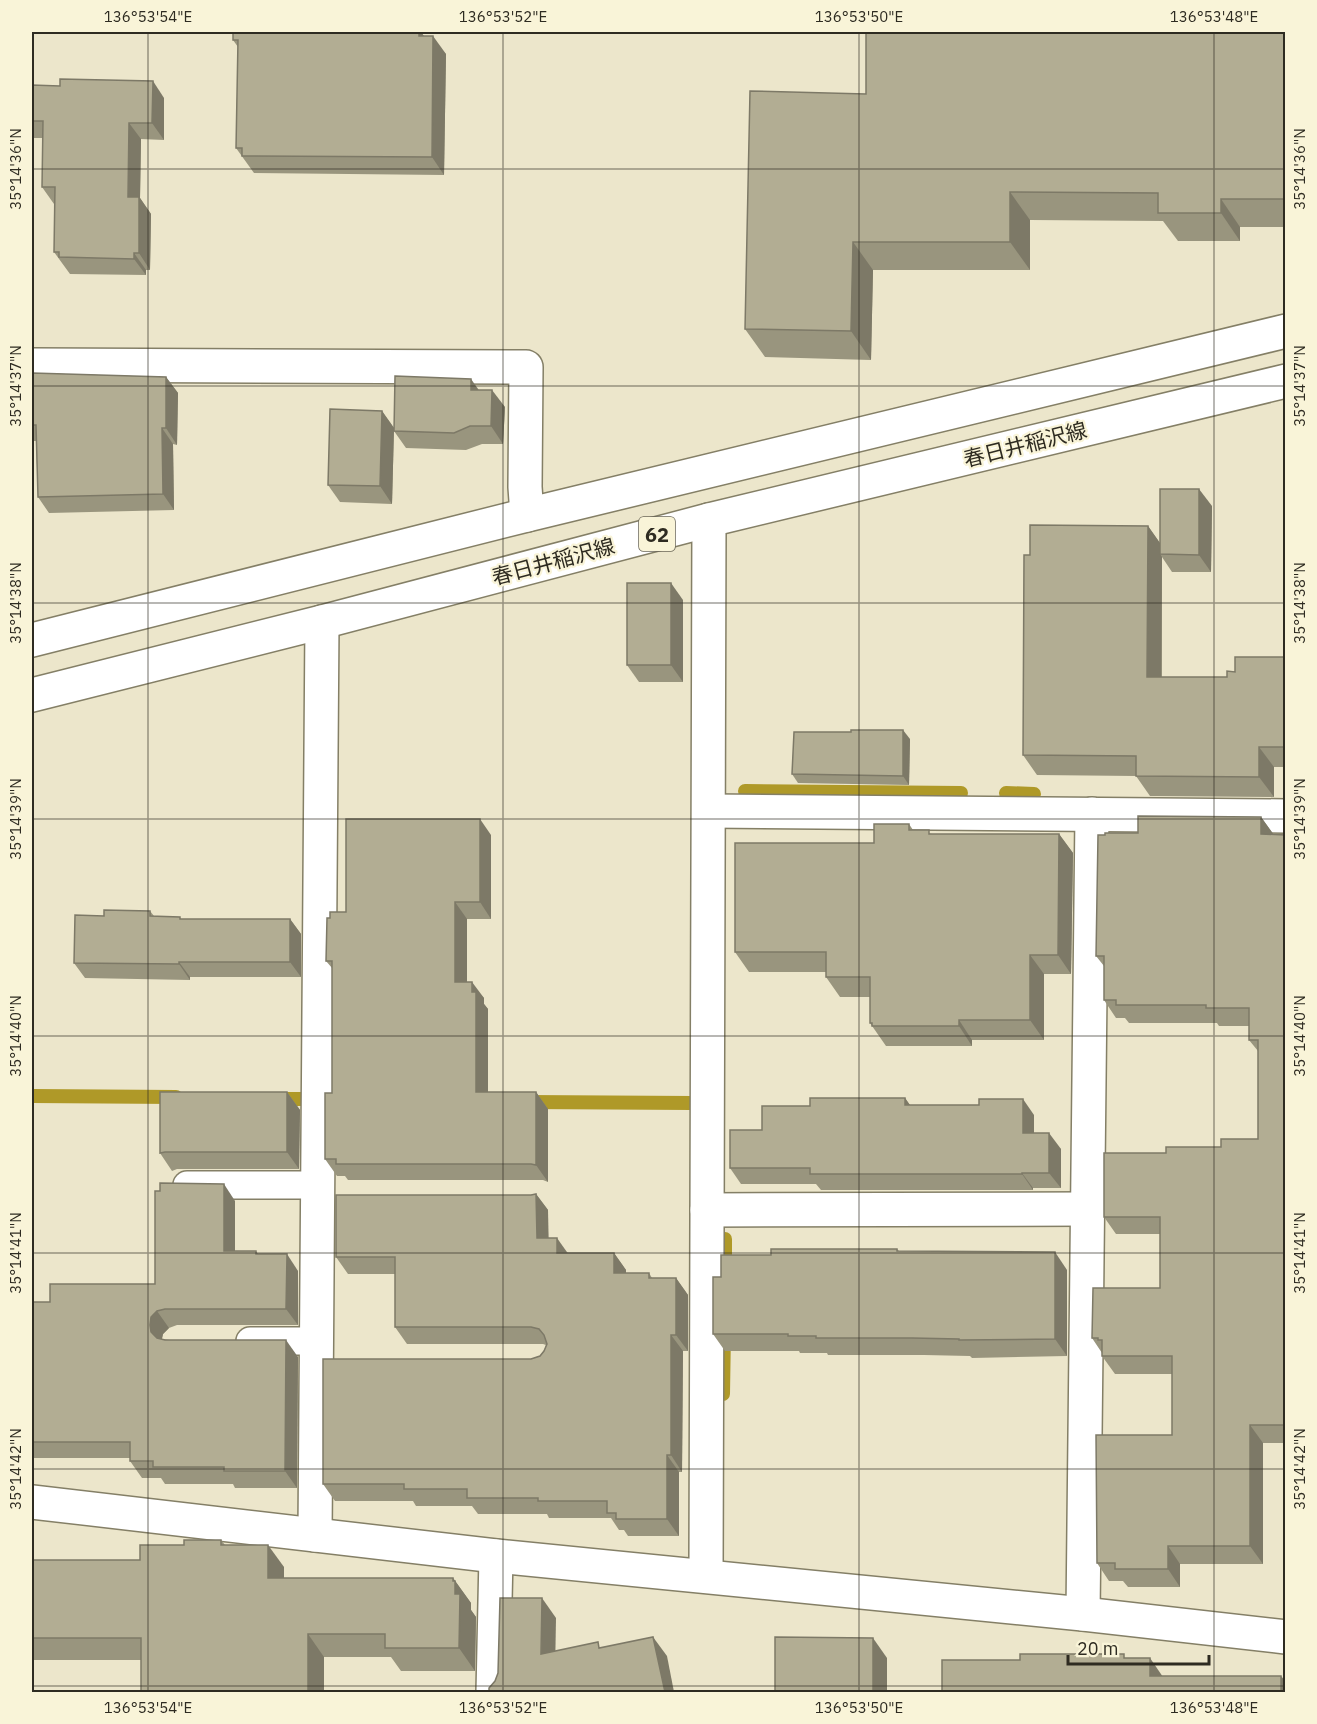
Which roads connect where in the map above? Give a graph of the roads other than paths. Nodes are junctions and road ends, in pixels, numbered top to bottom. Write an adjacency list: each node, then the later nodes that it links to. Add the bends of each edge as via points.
1 (1286, 332): 4 (street, 62)
2 (32, 364): 4 (street, via 526,367)
3 (1286, 381): 5 (street, 春日井稲沢線 / 62)
4 (527, 516): 7 (street, 62)
5 (709, 520): 6 (street, 春日井稲沢線 / 62); 9 (street)
6 (322, 622): 8 (street, 春日井稲沢線 / 62); 13 (street)
7 (32, 640)
8 (32, 695)
9 (709, 811): 10 (street); 15 (street)
10 (1092, 814): 11 (street); 14 (street)
11 (1286, 816)
12 (177, 1185): 13 (lane)
13 (325, 1193): 17 (street)
14 (1087, 1209): 15 (street); 22 (street)
15 (707, 1210): 21 (street)
16 (223, 1341): 17 (lane)
17 (324, 1354): 19 (street)
18 (32, 1502): 19 (street)
19 (315, 1535): 20 (street)
20 (496, 1556): 21 (street); 24 (street)
21 (706, 1576): 22 (street)
22 (1083, 1614): 23 (street)
23 (1286, 1637)
24 (493, 1692)

